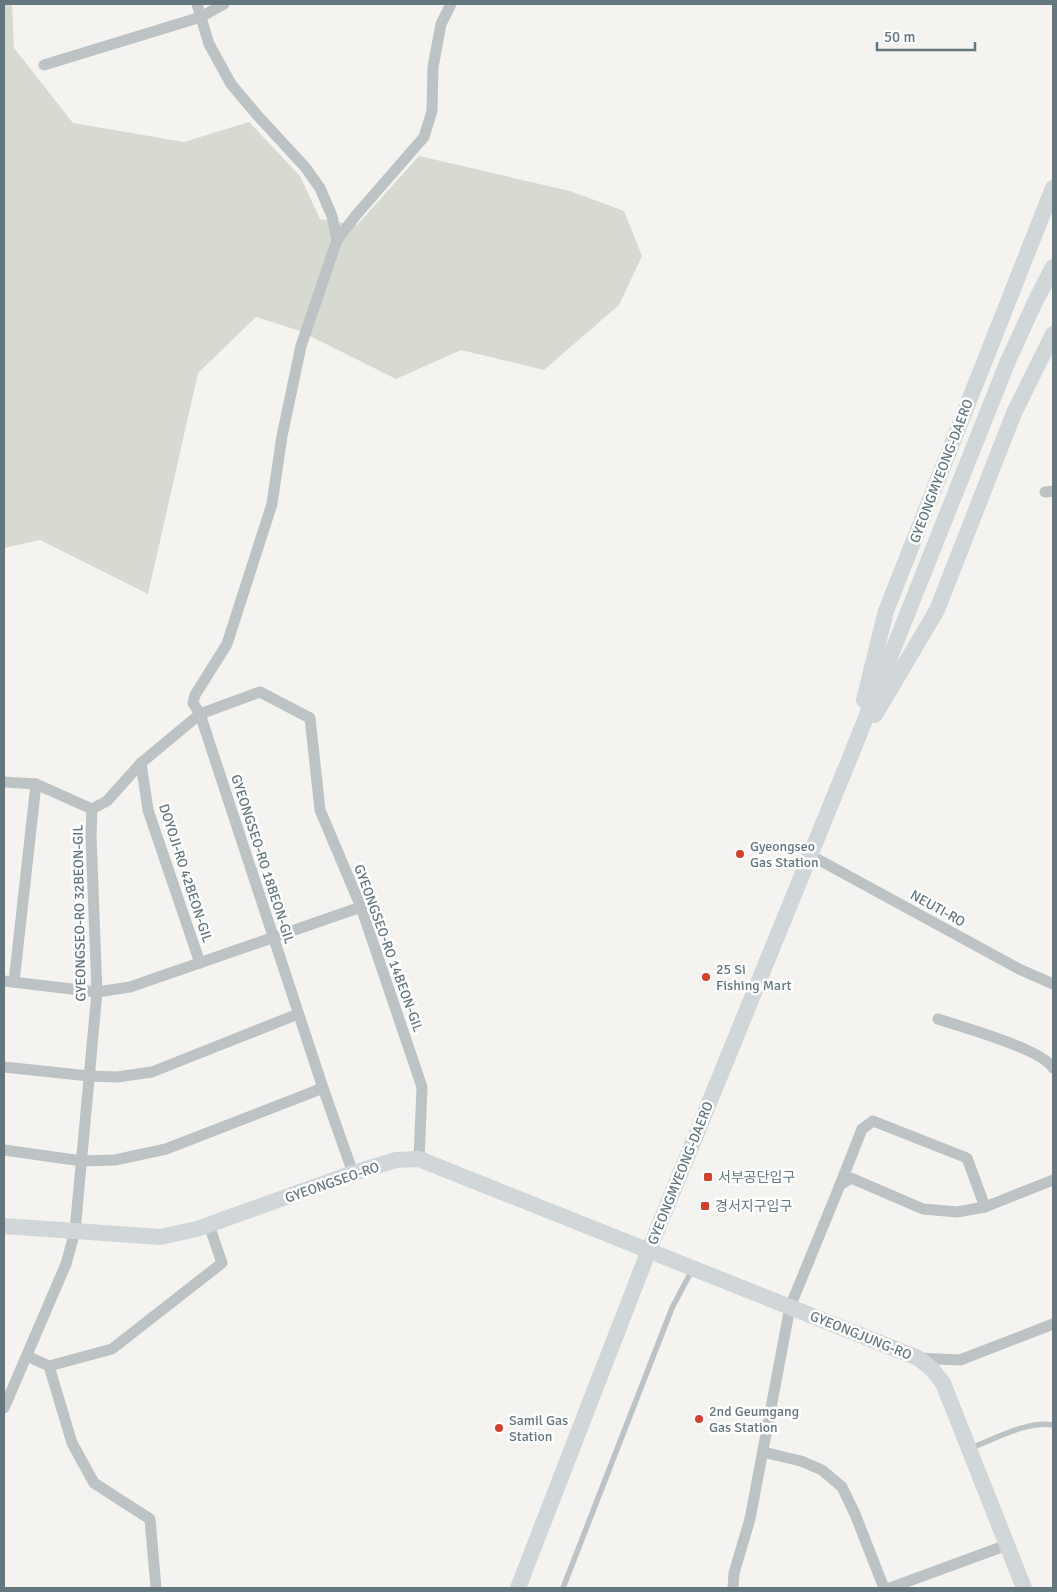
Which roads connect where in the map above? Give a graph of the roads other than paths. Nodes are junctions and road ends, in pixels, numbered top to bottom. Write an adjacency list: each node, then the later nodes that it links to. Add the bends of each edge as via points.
1 (197, 4): 4 (street)
2 (224, 4): 4 (street)
3 (451, 4): 7 (street, via 442,24 433,68 432,111 424,137)
4 (201, 17): 5 (street); 7 (street, via 208,44 231,84 320,188 332,216)
5 (44, 65)
6 (1053, 188): 11 (main road, GYEONGMYEONG-DAERO, via 886,612)
7 (337, 240): 10 (street, GYEONGSEO-RO 18BEON-GIL, via 301,346 272,504 227,644 195,695 193,703)
8 (1053, 267): 11 (main road, GYEONGMYEONG-DAERO, via 1008,361)
9 (1053, 334): 11 (main road, GYEONGMYEONG-DAERO, via 1014,414 937,610)
10 (200, 714): 12 (street, GYEONGSEO-RO 14BEON-GIL); 17 (street, GYEONGSEO-RO 14BEON-GIL, via 260,692 310,718 320,810); 18 (street, GYEONGSEO-RO 18BEON-GIL)
11 (849, 760): 16 (main road, GYEONGMYEONG-DAERO)
12 (141, 763): 15 (street, GYEONGSEO-RO 14BEON-GIL, via 107,801); 19 (street, DOYOJI-RO 42BEON-GIL, via 148,810)
13 (4, 782): 14 (street)
14 (36, 784): 15 (street); 20 (street, DOYOJI-RO 42BEON-GIL)
15 (92, 809): 22 (street, GYEONGSEO-RO 32BEON-GIL)
16 (810, 854): 21 (street, NEUTI-RO, via 1018,969); 39 (main road, GYEONGMYEONG-DAERO)
17 (362, 907): 18 (street, DOYOJI-RO 42BEON-GIL); 30 (street, GYEONGSEO-RO 14BEON-GIL, via 422,1087)
18 (273, 937): 19 (street, DOYOJI-RO 42BEON-GIL); 23 (street, GYEONGSEO-RO 18BEON-GIL)
19 (200, 963): 22 (street, DOYOJI-RO 42BEON-GIL, via 130,987)
20 (9, 982): 22 (street, DOYOJI-RO 42BEON-GIL)
21 (1053, 984)
22 (97, 992): 27 (street, GYEONGSEO-RO 32BEON-GIL)
23 (298, 1014): 27 (street, via 152,1072 117,1077); 28 (street, GYEONGSEO-RO 18BEON-GIL)
24 (938, 1019): 26 (street, via 1038,1055)
25 (4, 1067): 27 (street)
26 (1053, 1068)
27 (89, 1076): 31 (street, GYEONGSEO-RO 32BEON-GIL)
28 (323, 1088): 31 (street, via 166,1149 116,1160); 32 (street, GYEONGSEO-RO 18BEON-GIL)
29 (4, 1150): 31 (street)
30 (419, 1159): 32 (main road, GYEONGSEO-RO, via 396,1160); 39 (main road, GYEONGSEO-RO)
31 (82, 1161): 38 (street, GYEONGSEO-RO 32BEON-GIL)
32 (353, 1173): 36 (main road, GYEONGSEO-RO)
33 (1053, 1180): 35 (street)
34 (840, 1185): 35 (street, via 852,1178 923,1209 957,1212); 35 (street, via 862,1129 873,1121 967,1158); 41 (street)
35 (985, 1206)
36 (209, 1225): 38 (main road, GYEONGSEO-RO, via 160,1237); 45 (street, via 222,1263 112,1349)
37 (4, 1226): 38 (main road, GYEONGSEO-RO)
38 (75, 1232): 43 (street, GYEONGSEO-RO 32BEON-GIL, via 66,1264)
39 (649, 1250): 40 (main road, GYEONGJUNG-RO); 52 (main road, GYEONGMYEONG-DAERO)
40 (693, 1268): 41 (main road, GYEONGJUNG-RO); 53 (lane, via 672,1308)
41 (790, 1307): 44 (main road, GYEONGJUNG-RO); 49 (street)
42 (1053, 1324): 44 (street, via 960,1360)
43 (27, 1356): 45 (street); 46 (street, GYEONGSEO-RO 32BEON-GIL)
44 (918, 1358): 48 (main road, GYEONGJUNG-RO, via 943,1383)
45 (49, 1366): 51 (street, via 72,1444 94,1483 150,1519)
46 (4, 1408)
47 (1053, 1425): 48 (lane, via 1035,1425)
48 (969, 1449): 50 (main road, GYEONGJUNG-RO)
49 (763, 1452): 54 (street); 55 (street, via 822,1470 842,1486)
50 (1007, 1545): 56 (street); 57 (main road, GYEONGJUNG-RO)
51 (156, 1588)
52 (518, 1588)
53 (563, 1588)
54 (733, 1588)
55 (884, 1588)
56 (890, 1588)
57 (1024, 1588)

